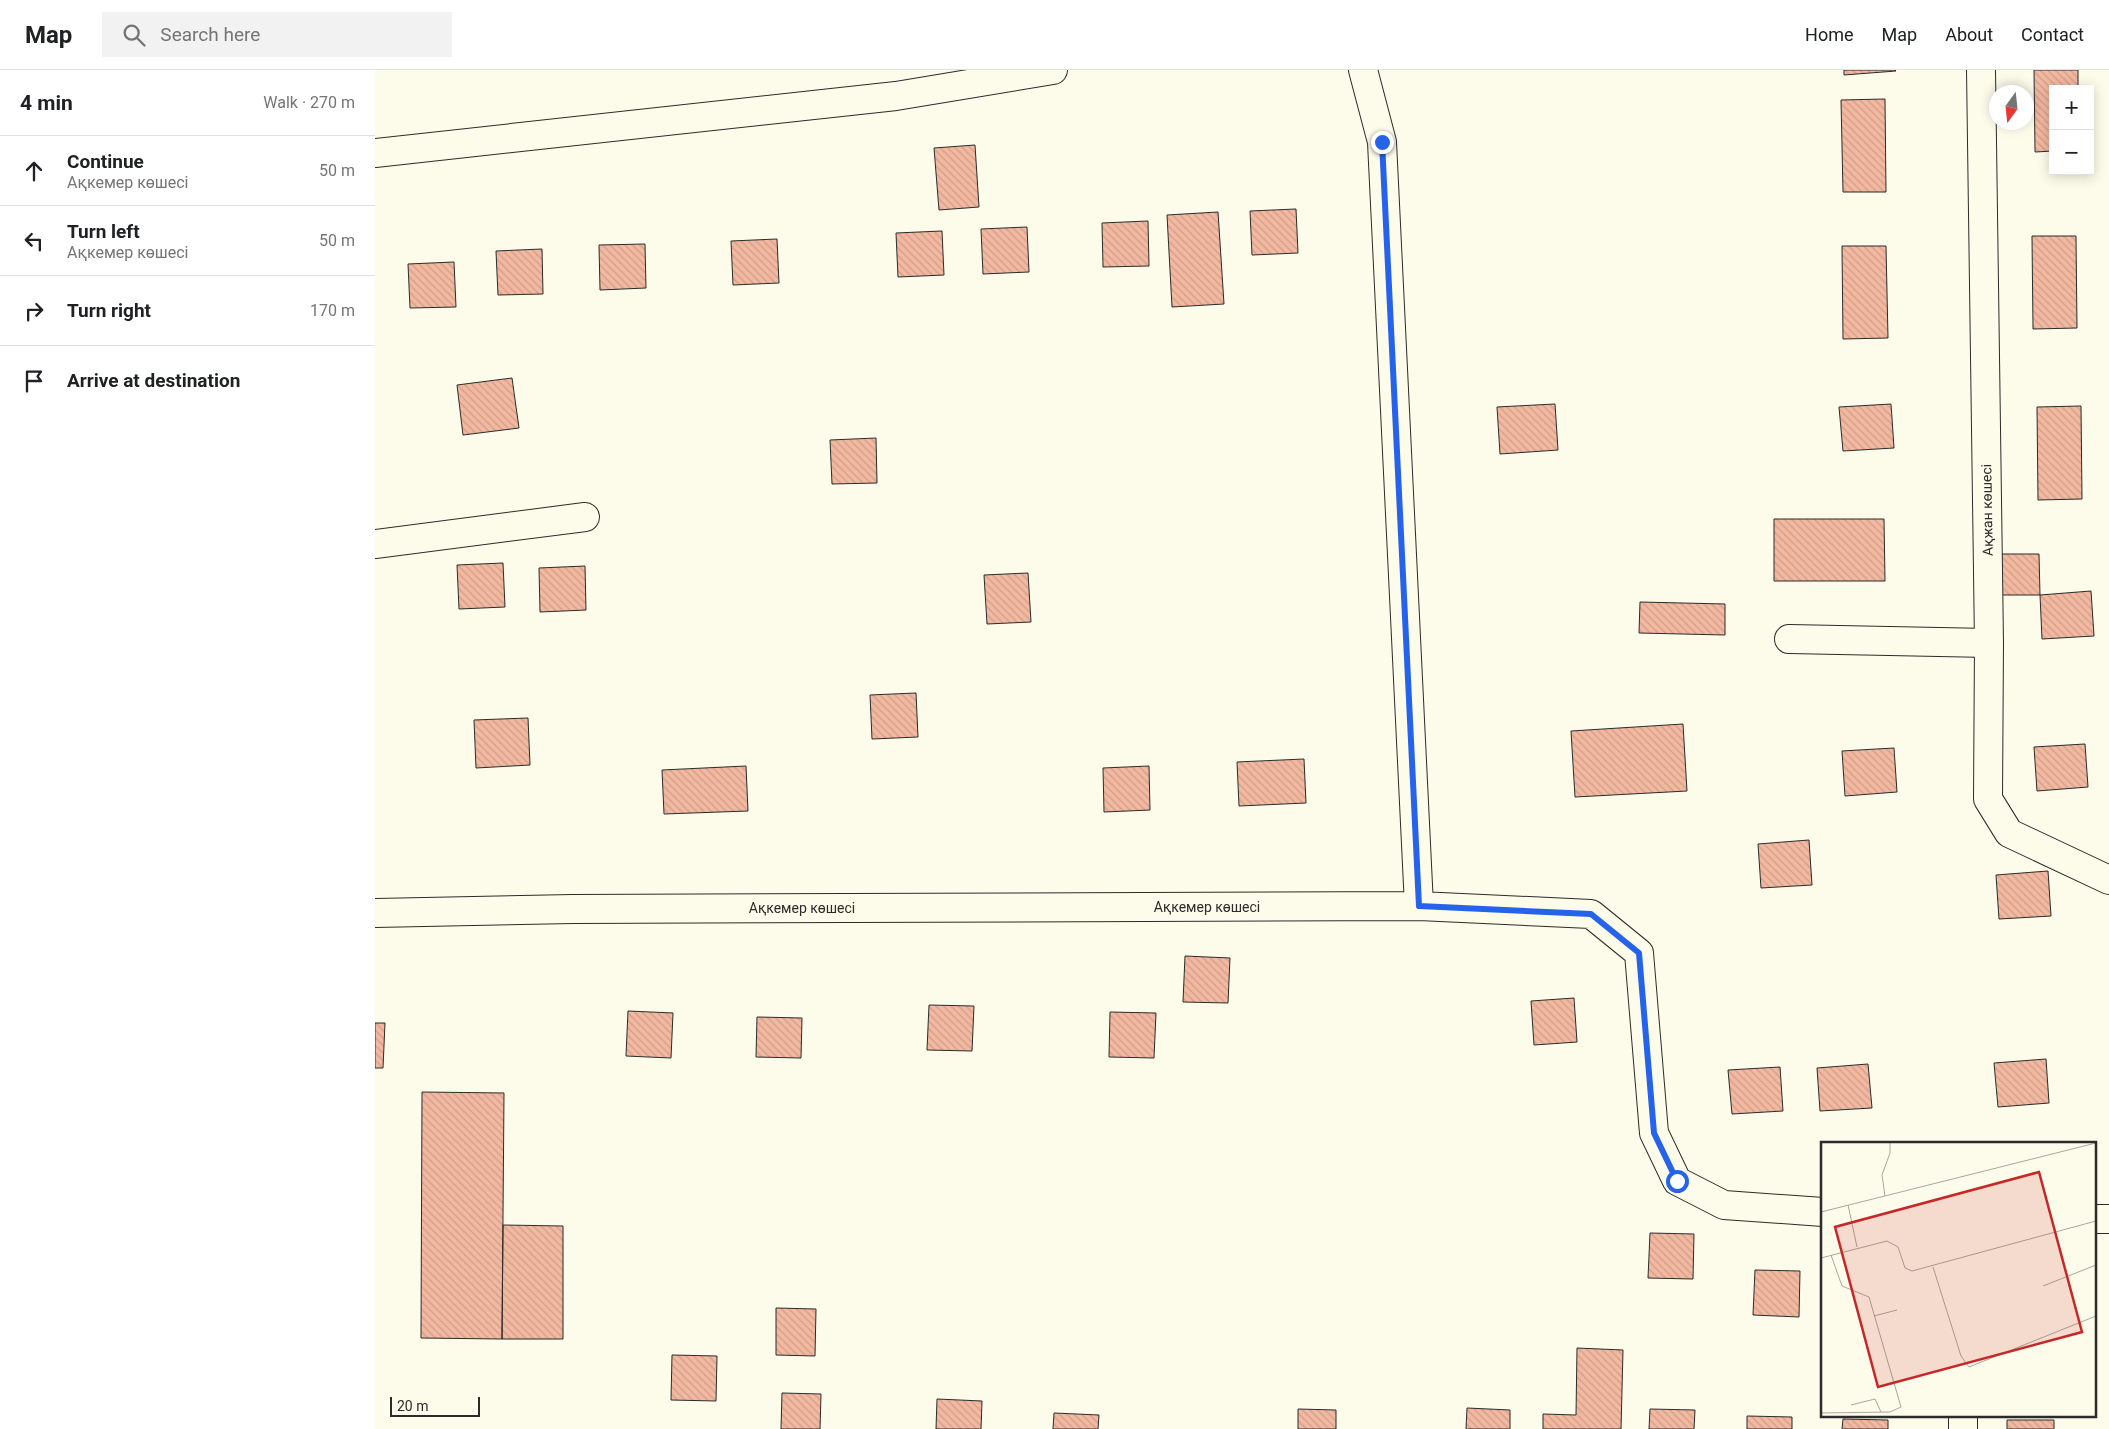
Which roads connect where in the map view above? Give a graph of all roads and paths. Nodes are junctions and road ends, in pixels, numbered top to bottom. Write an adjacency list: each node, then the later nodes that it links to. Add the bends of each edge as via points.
1 (1053, 70): 4 (street, via 896,96)
2 (1363, 70): 10 (street, via 1382,142)
3 (1981, 70): 8 (street, Ақжан көшесі)
4 (375, 153)
5 (585, 517): 6 (street)
6 (375, 544)
7 (1789, 639): 8 (street)
8 (1989, 643): 9 (street, Ақжан көшесі, via 1988,799 2009,833)
9 (2109, 880)
10 (1419, 906): 11 (street, Ақкемер көшесі, via 573,909); 12 (street, Ақкемер көшесі, via 1591,914 1639,953 1654,1133 1677,1181 1724,1204)
11 (375, 913)
12 (1821, 1212)
13 (1963, 1416): 14 (street)
14 (1963, 1429)

